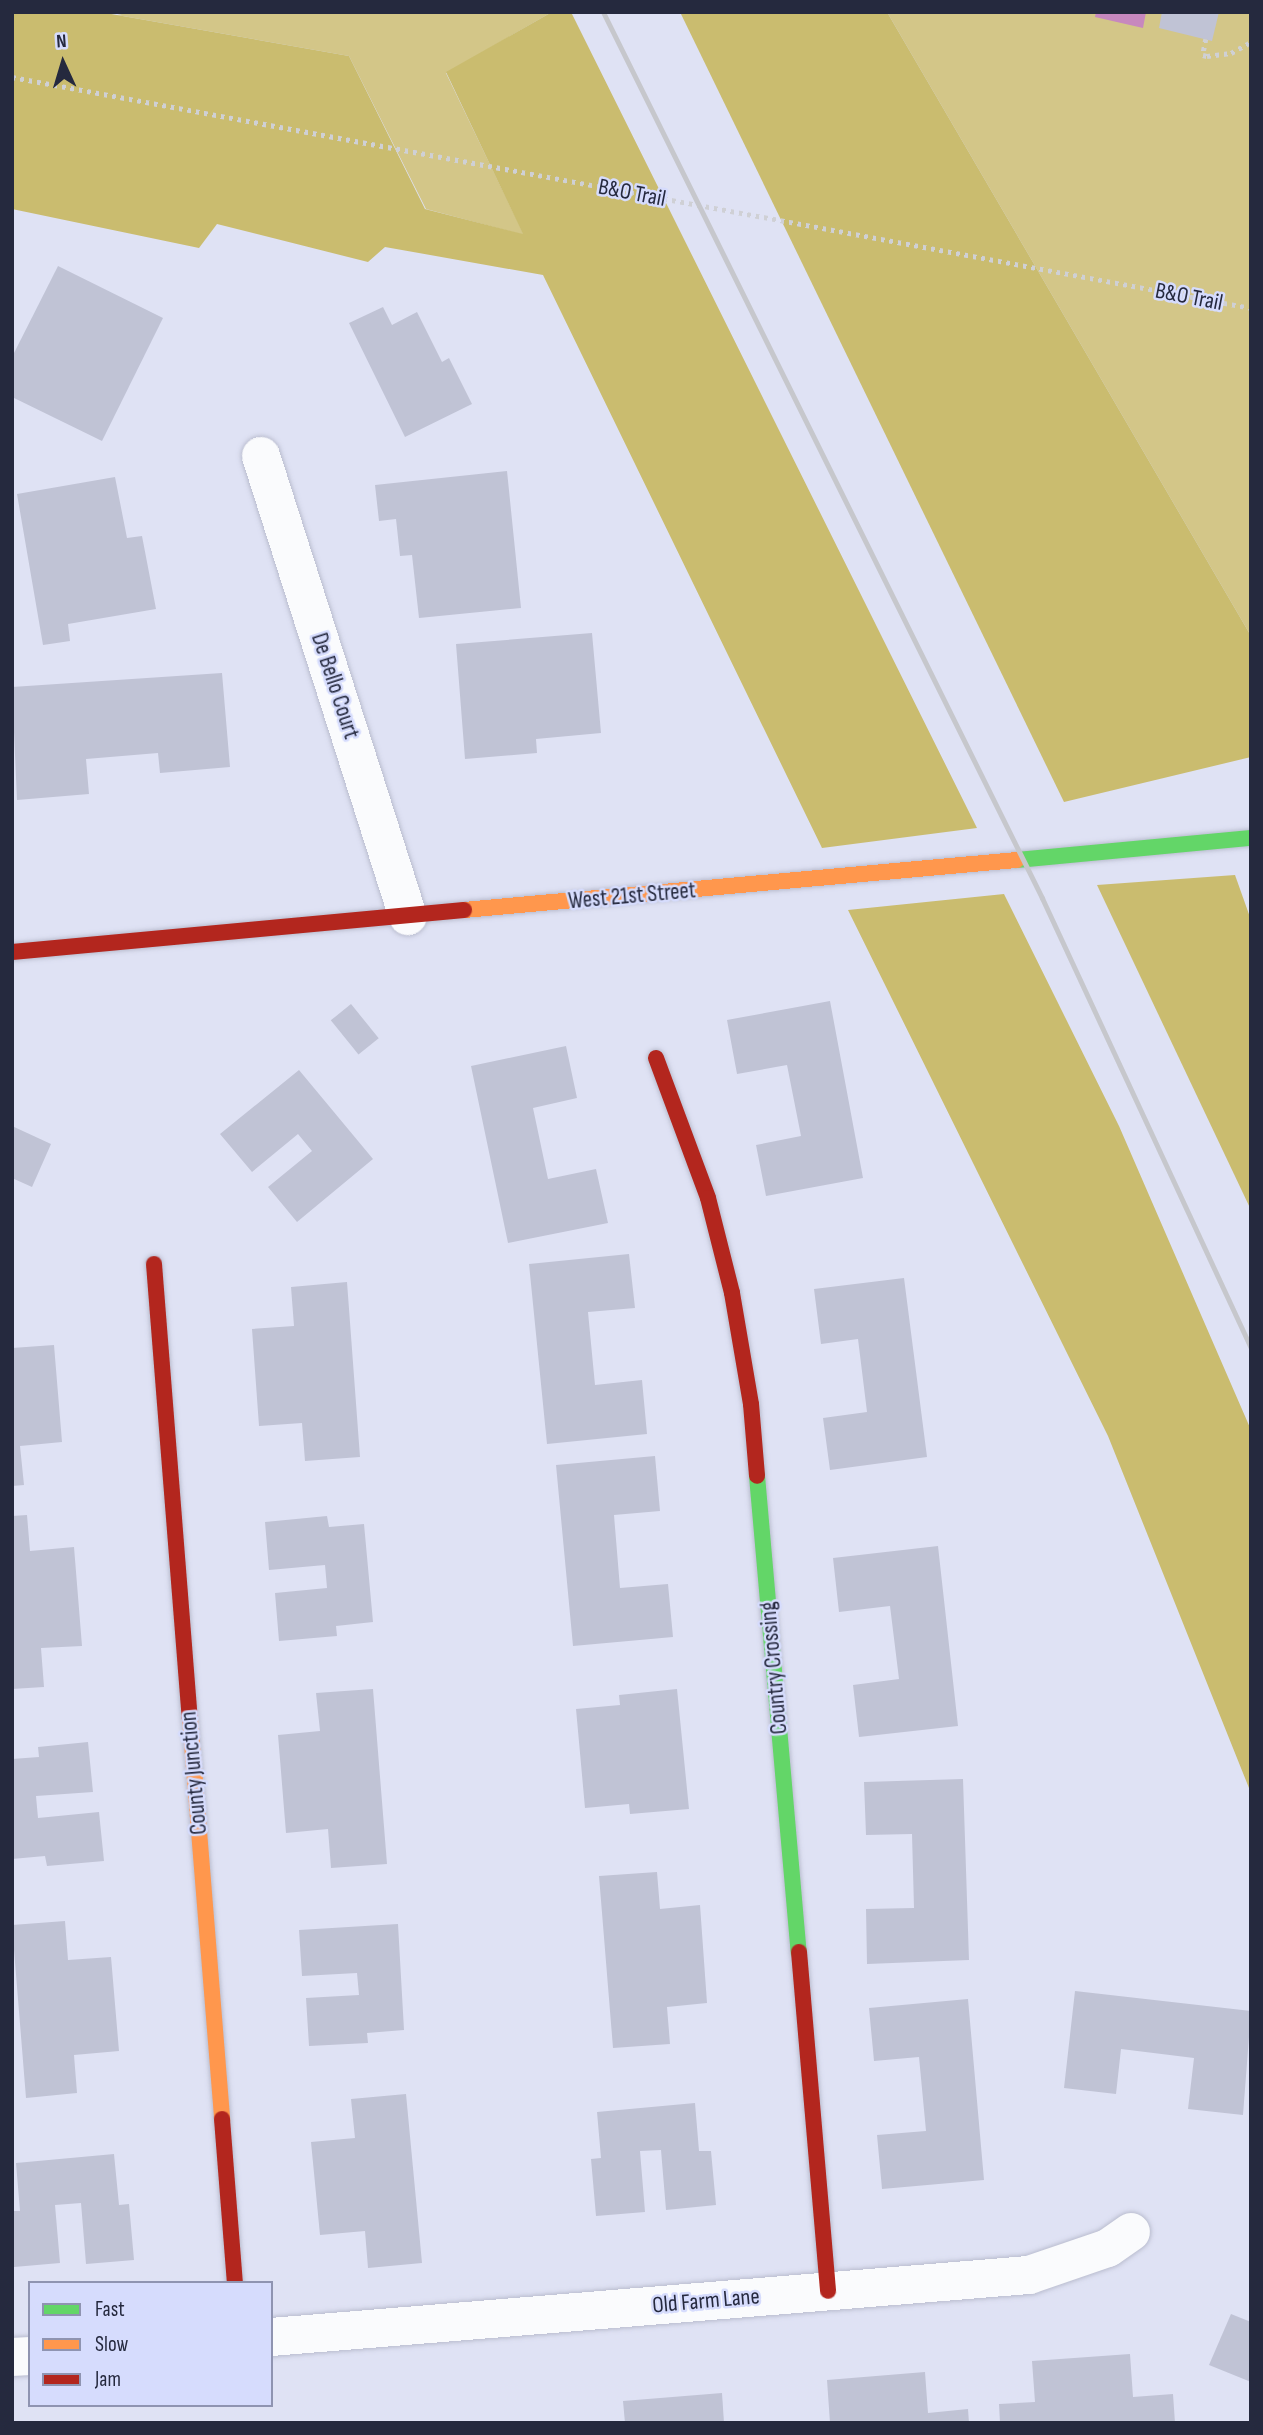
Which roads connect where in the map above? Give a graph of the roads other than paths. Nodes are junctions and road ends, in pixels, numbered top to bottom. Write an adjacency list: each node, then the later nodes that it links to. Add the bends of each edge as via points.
1 (261, 456): 3 (street, De Bello Court)
2 (1251, 838): 3 (street, West 21st Street)
3 (408, 916): 4 (street, West 21st Street)
4 (12, 952)
5 (656, 1058): 9 (street, Country Crossing, via 708,1198 732,1293 751,1404)
6 (154, 1264): 8 (street, County Junction)
7 (1131, 2232): 9 (street, Old Farm Lane, via 1108,2248 1029,2274)
8 (235, 2281)
9 (828, 2291): 10 (street, Old Farm Lane)
10 (273, 2337)

